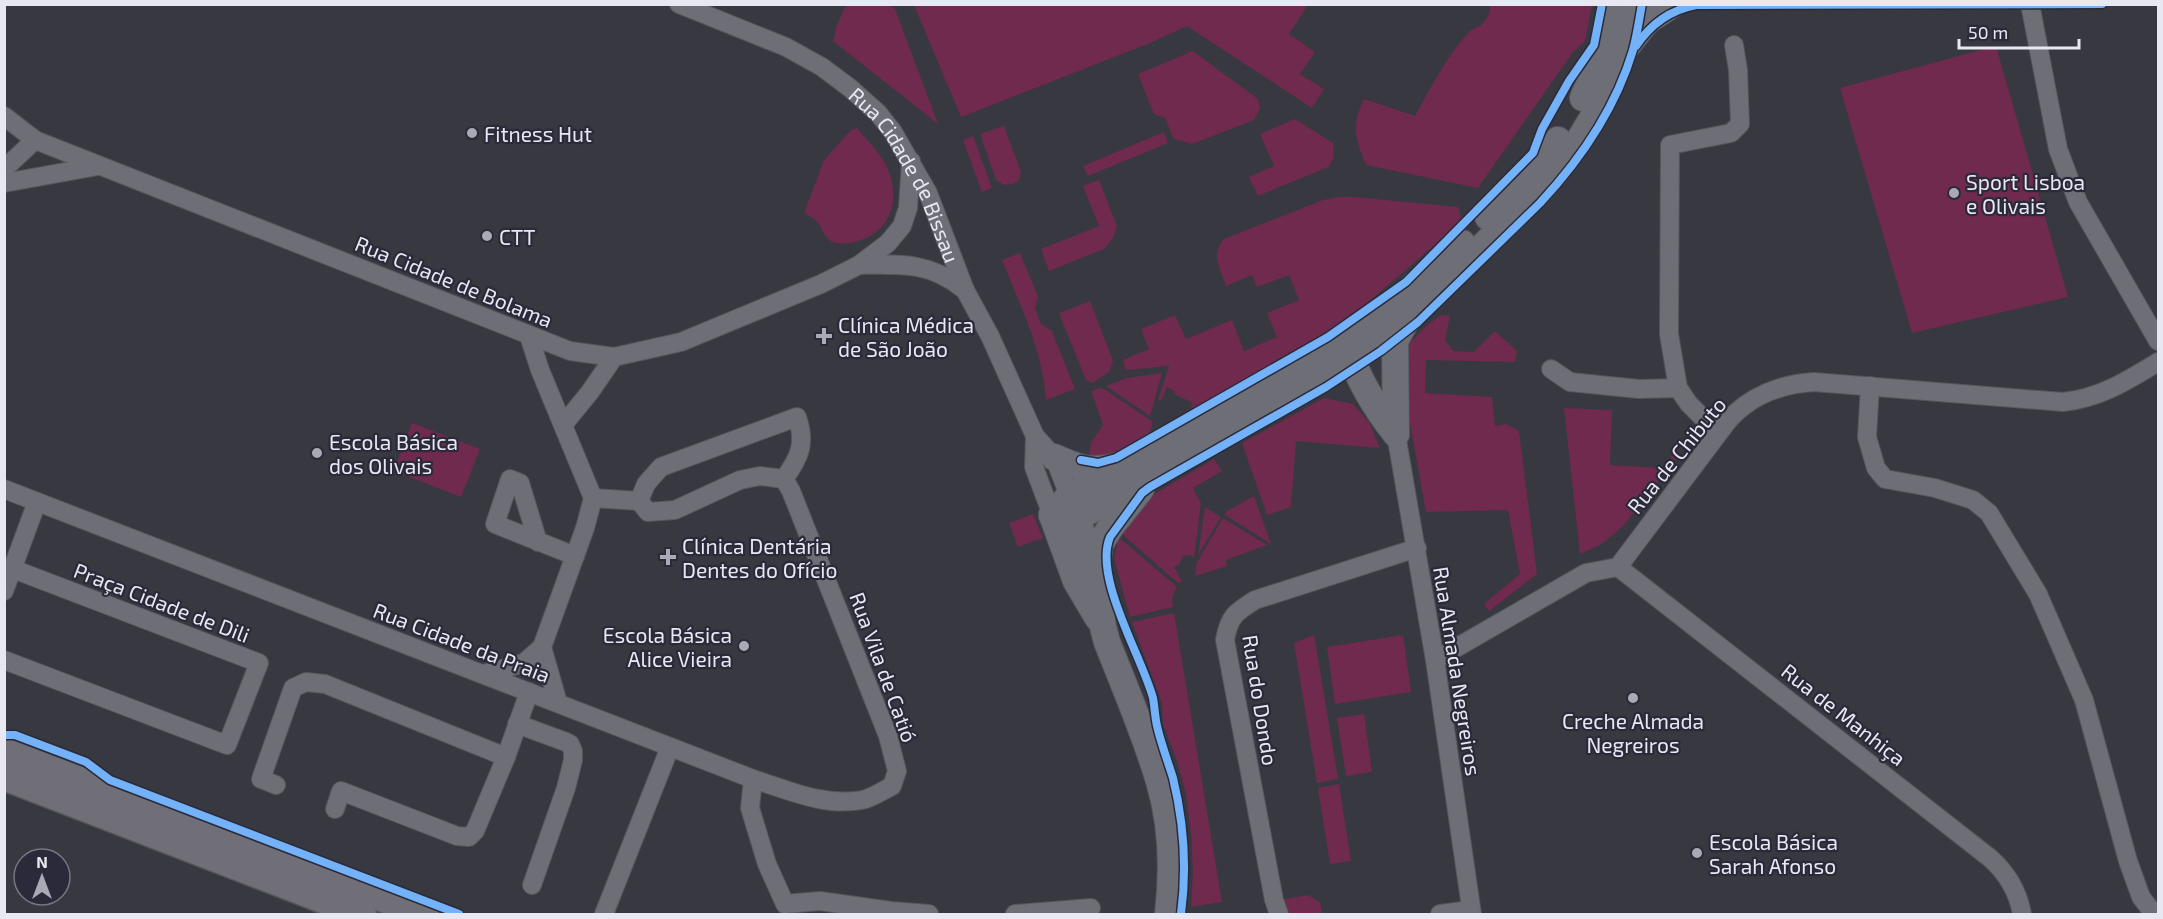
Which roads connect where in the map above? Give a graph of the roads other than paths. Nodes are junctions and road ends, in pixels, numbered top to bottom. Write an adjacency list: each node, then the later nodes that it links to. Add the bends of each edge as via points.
1 (679, 4): 10 (street, Rua Cidade de Bissau, via 786,47 822,68 878,113)
2 (1614, 4): 19 (main road, via 1595,73 1550,152 1496,209 1389,308)
3 (1633, 4): 7 (main road)
4 (1673, 4): 7 (main road, via 1647,21)
5 (2030, 4): 18 (street, via 2058,149 2078,202)
6 (1734, 45): 24 (street, via 1740,124 1731,133 1670,145 1669,334)
7 (1620, 56): 16 (main road, via 1591,120 1550,180)
8 (4, 116): 9 (street)
9 (35, 140): 11 (street, Rua Cidade de Bolama); 12 (street)
10 (911, 161): 14 (street, Rua Cidade de Bolama, via 908,208 902,226); 15 (street, Rua Cidade de Bissau)
11 (98, 166): 13 (street); 17 (street, Rua Cidade de Bolama)
12 (4, 169)
13 (4, 183)
14 (860, 265): 15 (street, Rua Cidade de Bolama, via 899,264 931,269); 20 (street, Rua Cidade de Bolama, via 681,342)
15 (965, 290): 30 (street, Rua Cidade de Bissau)
16 (1410, 316): 19 (main road); 26 (main road, via 1395,340 1394,367)
17 (530, 336): 20 (street, Rua Cidade de Bolama, via 570,351); 27 (street)
18 (2158, 340)
19 (1353, 351): 25 (main road); 26 (main road); 32 (main road)
20 (614, 357): 27 (street)
21 (2158, 362): 23 (street, Rua de Chibuto, via 2112,389 2063,402)
22 (1551, 369): 24 (street, via 1570,382 1640,389)
23 (1870, 386): 28 (street, Rua de Chibuto, via 1814,382 1776,388 1743,407); 75 (street, via 1867,437 1876,468 1885,479 1973,500 1989,513 2038,594 2084,700 2128,861 2141,897)
24 (1678, 388): 28 (street)
25 (1295, 394): 26 (main road, via 1337,387); 32 (main road)
26 (1384, 401): 29 (main road)
27 (563, 425): 35 (street)
28 (1718, 433): 43 (street, Rua de Chibuto)
29 (1396, 434): 41 (street, Rua Almada Negreiros)
30 (1035, 436): 31 (street, Rua Cidade de Bissau); 39 (street, Rua Cidade de Bissau, via 1034,467)
31 (1054, 457): 32 (main road, via 1092,470); 38 (street, Rua Cidade de Bissau)
32 (1142, 469): 38 (main road); 45 (main road, via 1100,544)
33 (784, 479): 36 (street, via 760,476 740,480 675,510 648,512); 36 (street, via 802,442 797,417 661,467 646,484); 58 (street, Rua Vila de Catió, via 839,608 888,736)
34 (4, 489): 37 (street, Rua Cidade da Praia)
35 (593, 498): 36 (street); 42 (street)
36 (639, 501)
37 (38, 502): 44 (street); 51 (street, Rua Cidade da Praia)
38 (1073, 507): 39 (main road); 45 (main road, Rua Cidade de Bissau)
39 (1052, 515): 47 (main road, Rua Cidade de Bissau, via 1076,581)
40 (538, 542): 42 (street)
41 (1417, 548): 50 (street, Rua Almada Negreiros); 72 (street, Rua do Dondo, via 1255,600 1236,612 1228,624 1225,640)
42 (575, 556): 48 (street)
43 (1618, 567): 50 (street, via 1586,573); 74 (street, Rua de Manhiça, via 1990,858 2013,886)
44 (13, 569): 46 (street); 49 (street, Praça Cidade de Dili, via 259,663 227,745)
45 (1096, 577): 47 (main road, Rua Cidade de Bissau)
46 (4, 591)
47 (1103, 627): 71 (main road, Rua Cidade de Bissau, via 1160,782 1170,841)
48 (542, 647): 51 (street, via 524,663); 53 (street)
49 (4, 660)
50 (1435, 660): 65 (street, Rua Almada Negreiros)
51 (484, 674): 52 (street, Rua Cidade da Praia)
52 (529, 692): 53 (street, Rua Cidade da Praia); 54 (street)
53 (558, 703): 55 (street, Rua Cidade da Praia)
54 (517, 724): 57 (street); 63 (street, via 566,742 573,751 566,788)
55 (670, 747): 60 (street, Rua Cidade da Praia); 68 (street)
56 (4, 752): 67 (main road)
57 (506, 758): 61 (street, via 325,684 306,682 293,688 261,779); 62 (street, via 476,831 469,837 457,836 341,791)
58 (897, 771): 60 (street, Rua Cidade da Praia, via 892,786 864,799 838,802)
59 (4, 776): 66 (main road)
60 (753, 779): 69 (street, via 750,808 767,864 785,904 820,901)
61 (276, 785)
62 (335, 809)
63 (532, 885)
64 (1091, 908): 70 (street)
65 (1471, 912): 73 (street)
66 (362, 915)
67 (425, 915)
68 (604, 915)
69 (929, 915)
70 (1015, 915)
71 (1168, 915)
72 (1279, 915)
73 (1440, 915)
74 (2022, 915)
75 (2154, 915)

